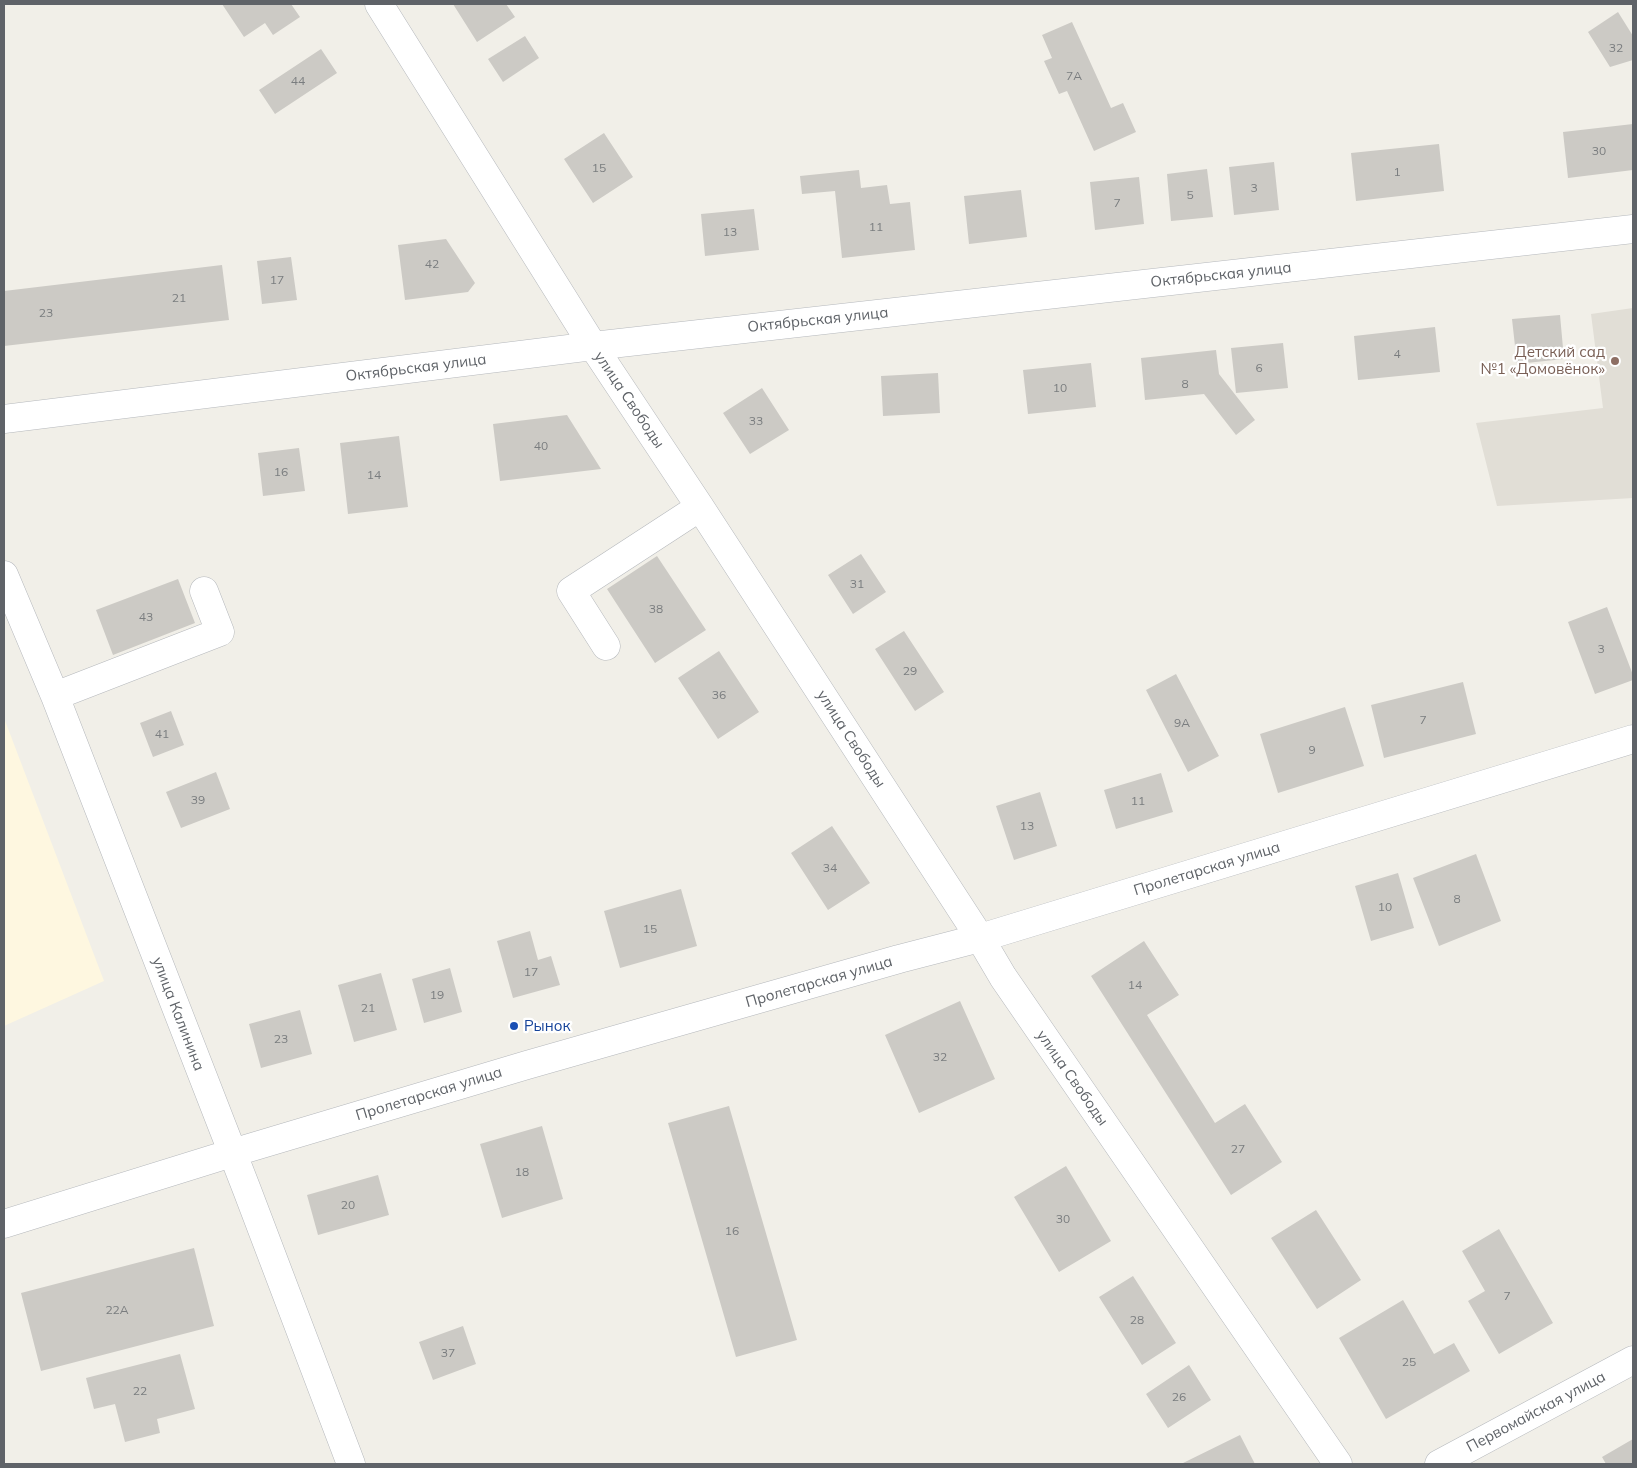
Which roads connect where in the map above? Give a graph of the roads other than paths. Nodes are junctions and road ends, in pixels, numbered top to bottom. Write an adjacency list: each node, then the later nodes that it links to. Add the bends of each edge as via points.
1 (379, 4): 3 (street, улица Свободы)
2 (1633, 229): 3 (street, Октябрьская улица)
3 (594, 346): 4 (street, Октябрьская улица); 5 (street, улица Свободы)
4 (4, 419)
5 (700, 507): 8 (street, via 571,591); 11 (street, улица Свободы)
6 (4, 575): 9 (street, улица Калинина)
7 (204, 591): 9 (street, via 220,632)
8 (606, 646)
9 (54, 696): 12 (street, улица Калинина)
10 (1633, 740): 11 (street, Пролетарская улица)
11 (980, 938): 12 (street, Пролетарская улица, via 536,1062); 16 (street, улица Свободы, via 1008,986)
12 (232, 1153): 13 (street, Пролетарская улица); 15 (street, улица Калинина)
13 (4, 1224)
14 (1633, 1360): 17 (street, Первомайская улица)
15 (349, 1460)
16 (1338, 1464)
17 (1439, 1464)

